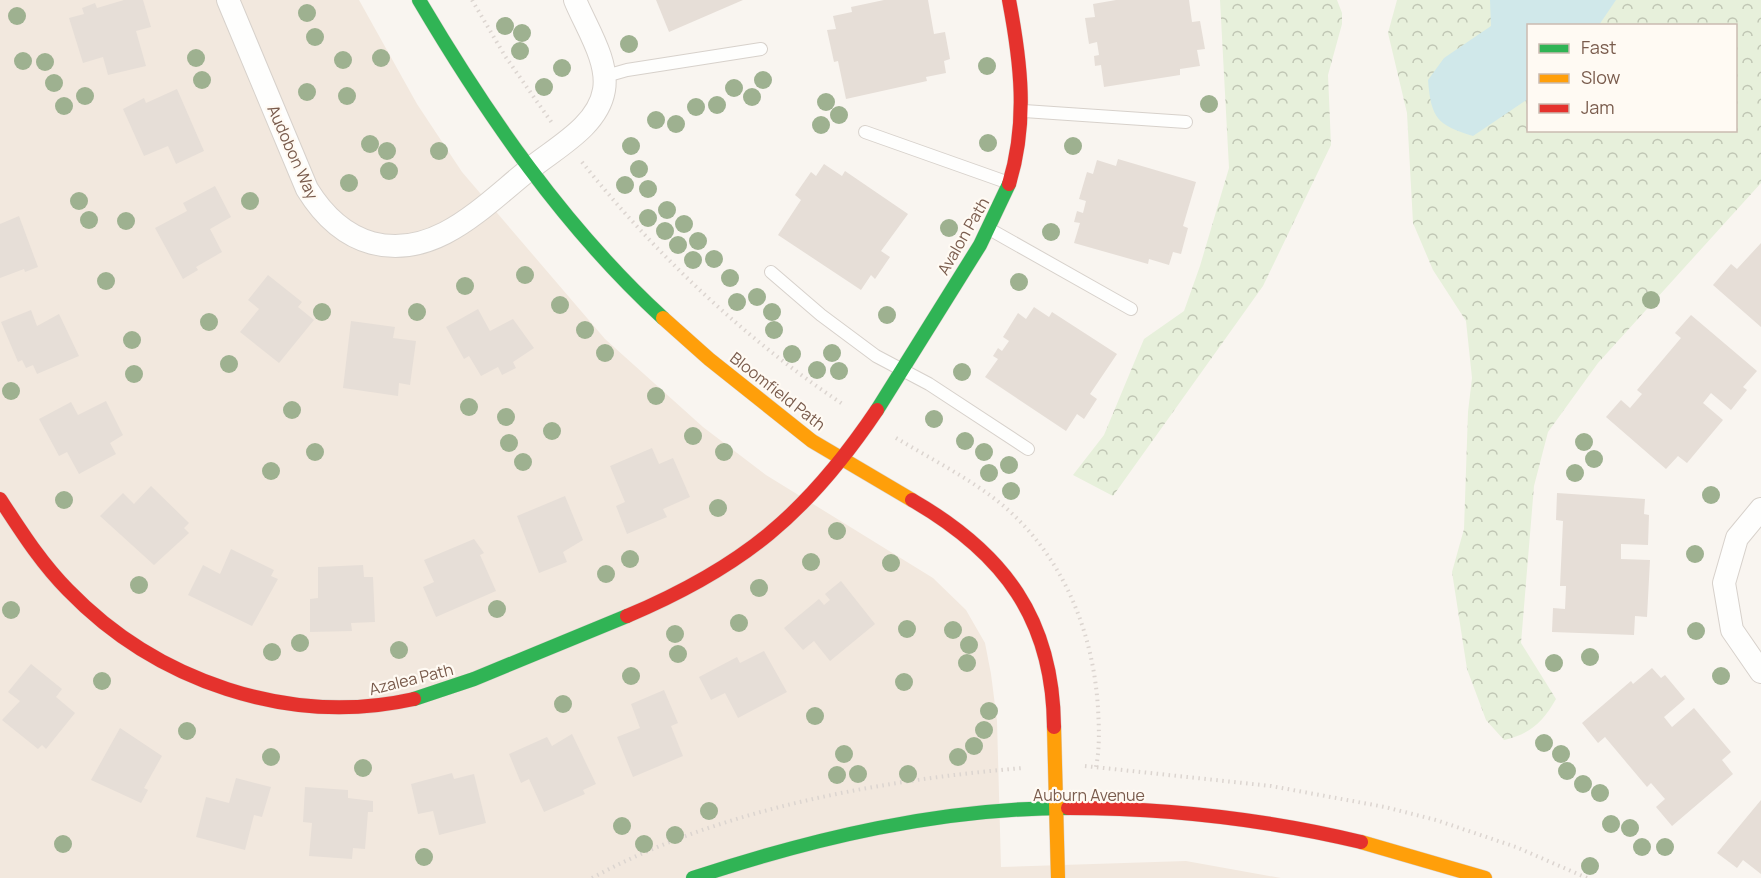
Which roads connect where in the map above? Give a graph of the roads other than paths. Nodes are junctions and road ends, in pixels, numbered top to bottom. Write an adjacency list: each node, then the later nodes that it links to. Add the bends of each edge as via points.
1 (228, 0): 10 (street, Audobon Way, via 307,189 320,211 360,240 410,246 436,238 495,198)
2 (419, 0): 10 (street, Bloomfield Path, via 481,101)
3 (575, 0): 6 (street)
4 (1009, 0): 7 (street, Avalon Path, via 1021,66)
5 (761, 49): 6 (lane)
6 (606, 76): 10 (street, Audobon Way, via 600,106 590,120)
7 (1023, 111): 8 (lane); 11 (street, Avalon Path)
8 (1186, 122)
9 (865, 132): 11 (lane)
10 (529, 169): 17 (street, Bloomfield Path, via 599,252 671,324 759,400)
11 (1010, 184): 12 (street, Avalon Path)
12 (990, 230): 14 (lane); 15 (street, Avalon Path)
13 (771, 272): 15 (lane, via 821,315)
14 (1131, 309)
15 (900, 369): 16 (lane); 17 (street, Avalon Path)
16 (1028, 449)
17 (841, 460): 18 (street, Azalea Path, via 777,530 737,561 687,590 457,687 374,707 332,710 236,694 154,657 80,602 45,563); 21 (street, Bloomfield Path, via 966,534 1009,577 1036,627 1047,660 1053,700)
18 (0, 500)
19 (1761, 508): 20 (street, via 1737,538 1724,583 1732,630)
20 (1761, 672)
21 (1057, 808): 22 (street, Auburn Avenue, via 883,827 751,859); 23 (street, Bloomfield Path); 24 (street, Auburn Avenue, via 1189,814 1300,830 1362,842)
22 (693, 878)
23 (1058, 878)
24 (1485, 878)

